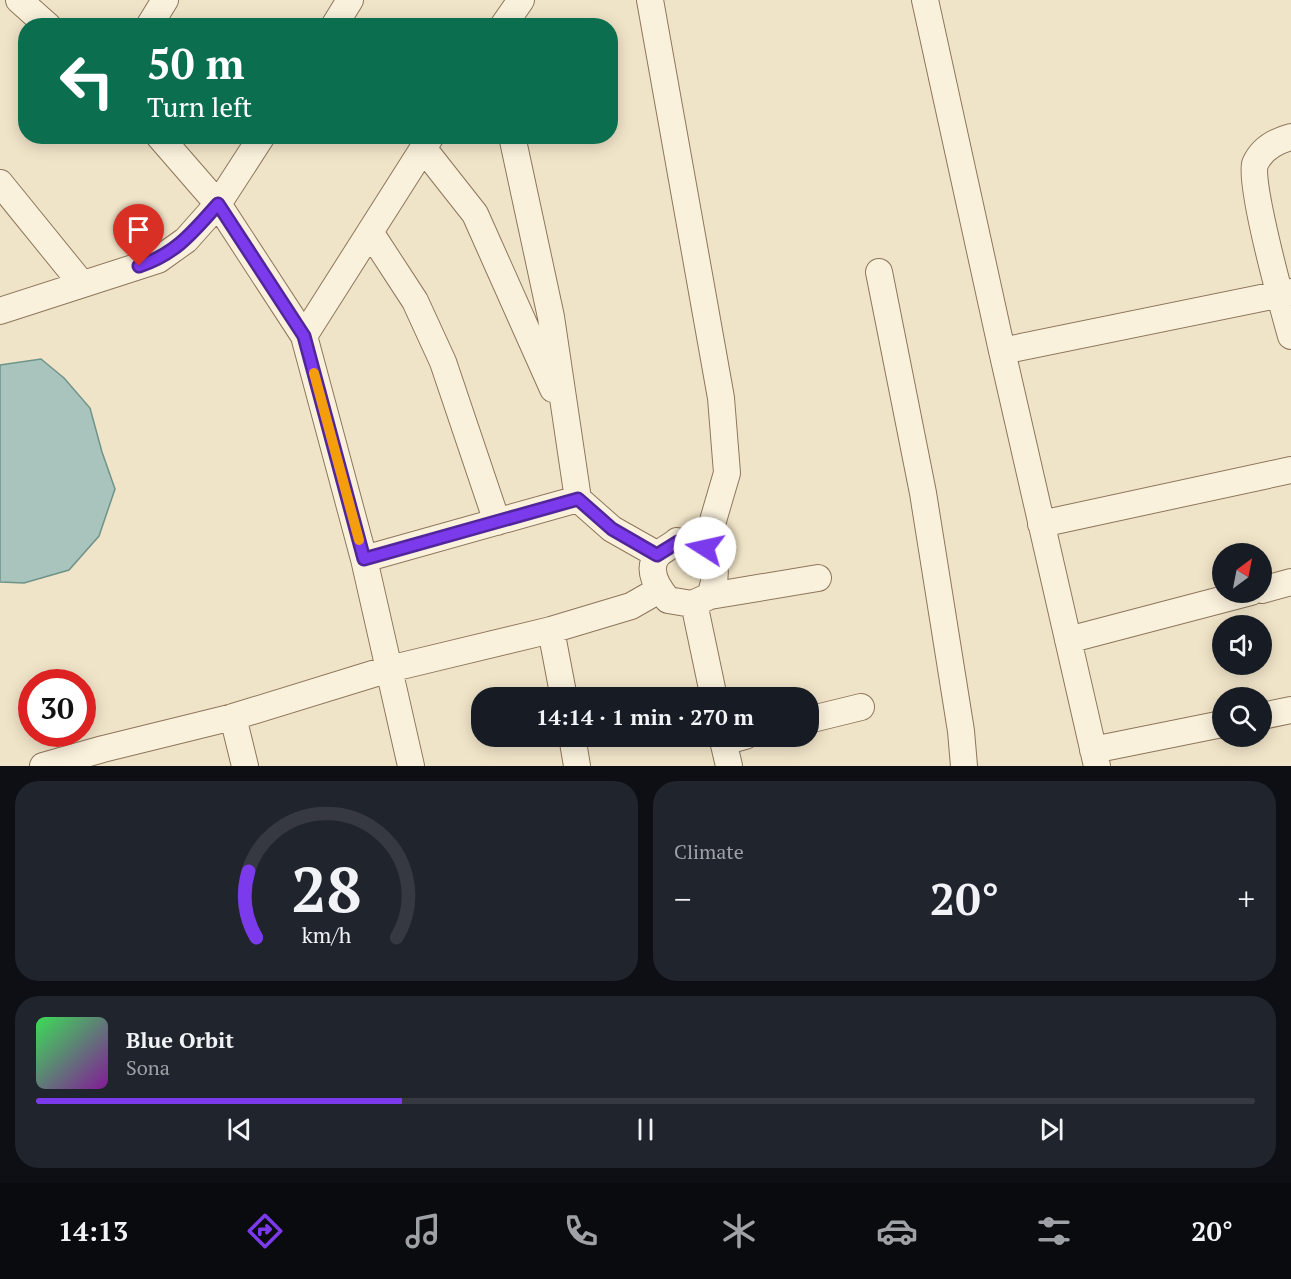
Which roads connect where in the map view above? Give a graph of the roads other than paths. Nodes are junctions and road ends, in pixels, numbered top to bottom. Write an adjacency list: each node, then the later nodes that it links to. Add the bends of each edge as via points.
1 (19, 0): 7 (street)
2 (165, 0): 8 (street)
3 (350, 0): 9 (street)
4 (520, 0): 10 (street)
5 (650, 0): 32 (street, via 721,398 727,473)
6 (925, 0): 26 (street)
7 (39, 18)
8 (154, 18)
9 (338, 18)
10 (508, 18)
11 (1291, 137): 22 (street, via 1269,145 1255,165 1255,184)
12 (166, 144): 18 (street)
13 (257, 144): 18 (street)
14 (426, 144): 19 (street)
15 (428, 144): 27 (street, via 475,214)
16 (514, 144): 27 (street, via 552,317)
17 (0, 183): 21 (street)
18 (218, 204): 21 (street, via 186,240 158,260); 24 (street)
19 (370, 232): 24 (street); 30 (street, via 415,301 443,362)
20 (879, 272): 59 (street, via 923,493)
21 (82, 284): 23 (street)
22 (1285, 293): 25 (street); 26 (street)
23 (0, 311)
24 (304, 336): 34 (street)
25 (1291, 336)
26 (1002, 351): 31 (street)
27 (565, 415): 29 (street)
28 (1291, 470): 31 (street)
29 (578, 499): 30 (street); 33 (street, via 612,529)
30 (497, 522): 34 (street)
31 (1041, 524): 42 (street)
32 (705, 548): 33 (street, via 678,542); 39 (street, via 716,565 716,579)
33 (657, 555): 38 (street, via 654,580)
34 (364, 559): 43 (street)
35 (818, 578): 39 (street)
36 (1291, 582): 37 (street)
37 (1272, 587)
38 (659, 590): 39 (street, via 668,600); 41 (street, via 631,606)
39 (702, 600): 45 (street)
40 (1212, 602): 42 (street)
41 (551, 630): 43 (street); 44 (street)
42 (1068, 640): 54 (street)
43 (389, 669): 49 (street); 57 (street)
44 (562, 687)
45 (713, 687)
46 (861, 707): 50 (street)
47 (1291, 710): 48 (street)
48 (1272, 714)
49 (233, 717): 53 (street); 56 (street)
50 (819, 717)
51 (1212, 727): 54 (street)
52 (574, 747): 58 (street)
53 (105, 757): 55 (street)
54 (1095, 758)
55 (45, 766)
56 (245, 766)
57 (411, 766)
58 (577, 766)
59 (964, 766)

